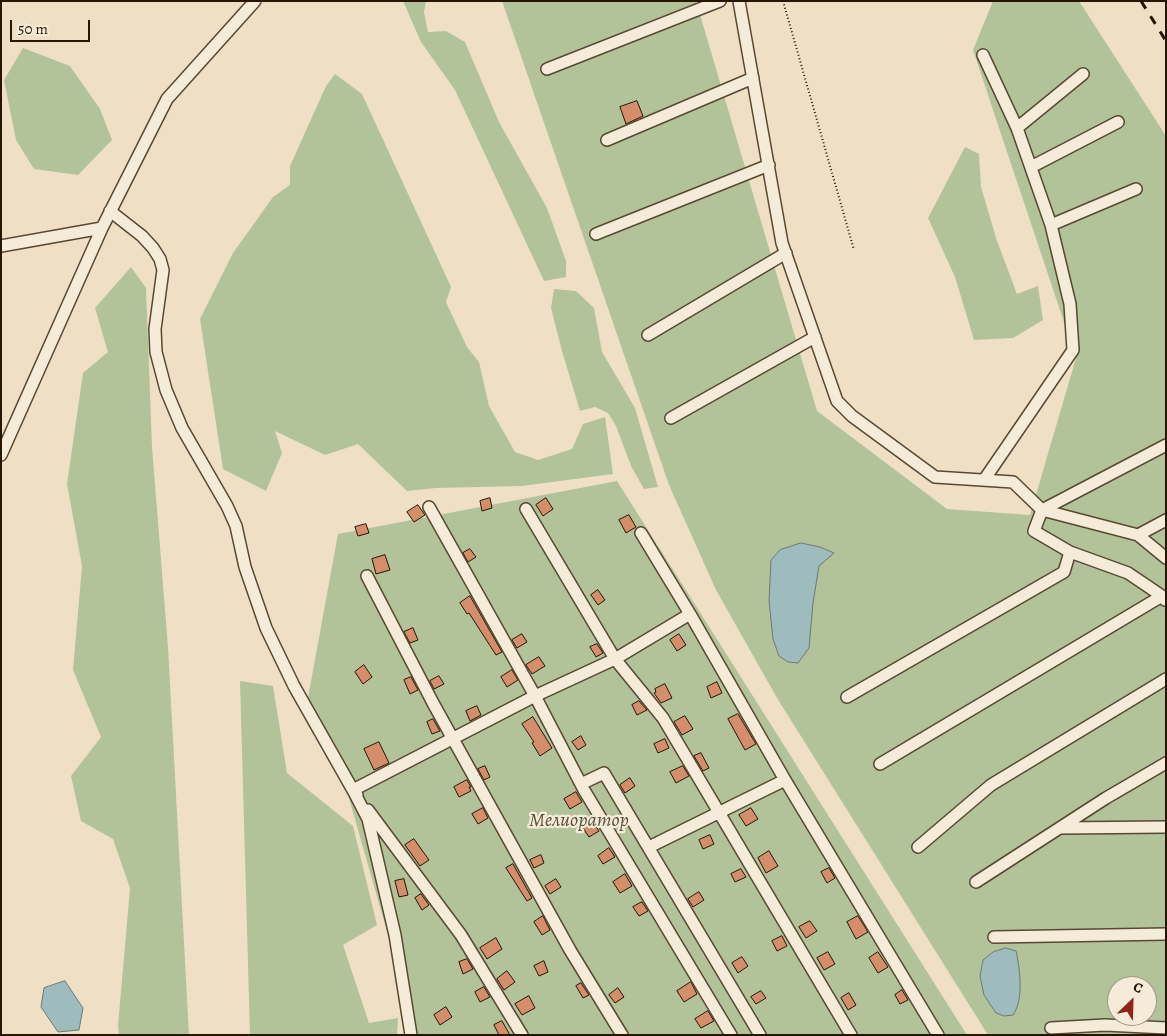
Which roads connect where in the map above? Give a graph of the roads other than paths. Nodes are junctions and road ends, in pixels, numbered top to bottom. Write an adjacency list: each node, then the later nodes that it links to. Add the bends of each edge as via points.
1 (255, 1): 14 (street, via 167,99)
2 (720, 1): 5 (street)
3 (740, 1): 7 (street)
4 (983, 55): 9 (street)
5 (547, 69)
6 (1083, 74): 9 (street)
7 (753, 78): 10 (street); 11 (street)
8 (1118, 122): 12 (street)
9 (1018, 128): 12 (street)
10 (607, 140)
11 (769, 165): 17 (street); 19 (street)
12 (1031, 167): 15 (street)
13 (1136, 189): 15 (street)
14 (110, 212): 16 (street); 46 (street, via 142,236 160,259 163,270 154,329 166,390 182,428 236,526 245,567 266,628 294,686)
15 (1051, 225): 25 (street, via 1070,304 1074,350)
16 (102, 228): 18 (street); 24 (street)
17 (596, 234)
18 (1, 246)
19 (786, 253): 20 (street); 21 (street)
20 (648, 335)
21 (815, 337): 22 (street); 25 (street, via 837,401 852,416 935,477)
22 (671, 418)
23 (1166, 444): 28 (street)
24 (1, 455)
25 (984, 480): 28 (street, via 1013,482)
26 (429, 507): 39 (street)
27 (526, 509): 37 (street)
28 (1042, 510): 31 (street); 32 (street, via 1034,531)
29 (1166, 520): 31 (street)
30 (640, 533): 36 (street)
31 (1138, 535): 33 (street)
32 (1070, 552): 35 (street, via 1128,573); 40 (street, via 1064,572)
33 (1166, 558)
34 (367, 576): 41 (street)
35 (1164, 598): 43 (street)
36 (690, 614): 37 (street); 44 (street)
37 (615, 659): 39 (street); 47 (street, via 663,718)
38 (1166, 679): 51 (street, via 991,785)
39 (535, 696): 41 (street); 45 (street)
40 (847, 697)
41 (454, 738): 46 (street); 59 (street, via 570,950)
42 (1166, 763): 49 (street)
43 (880, 764)
44 (785, 780): 47 (street); 63 (street)
45 (581, 784): 50 (street, via 604,773); 60 (street)
46 (353, 790): 57 (street, via 368,819 395,935); 58 (street, via 461,935)
47 (719, 812): 50 (street); 62 (street)
48 (1166, 827): 49 (street)
49 (1060, 828): 52 (street)
50 (649, 847): 61 (street)
51 (918, 848)
52 (976, 882)
53 (1166, 934): 54 (street)
54 (994, 937)
55 (1050, 1028): 56 (street, via 1105,1025)
56 (1166, 1028)
57 (411, 1035)
58 (522, 1035)
59 (622, 1035)
60 (731, 1035)
61 (760, 1035)
62 (851, 1035)
63 (938, 1035)

